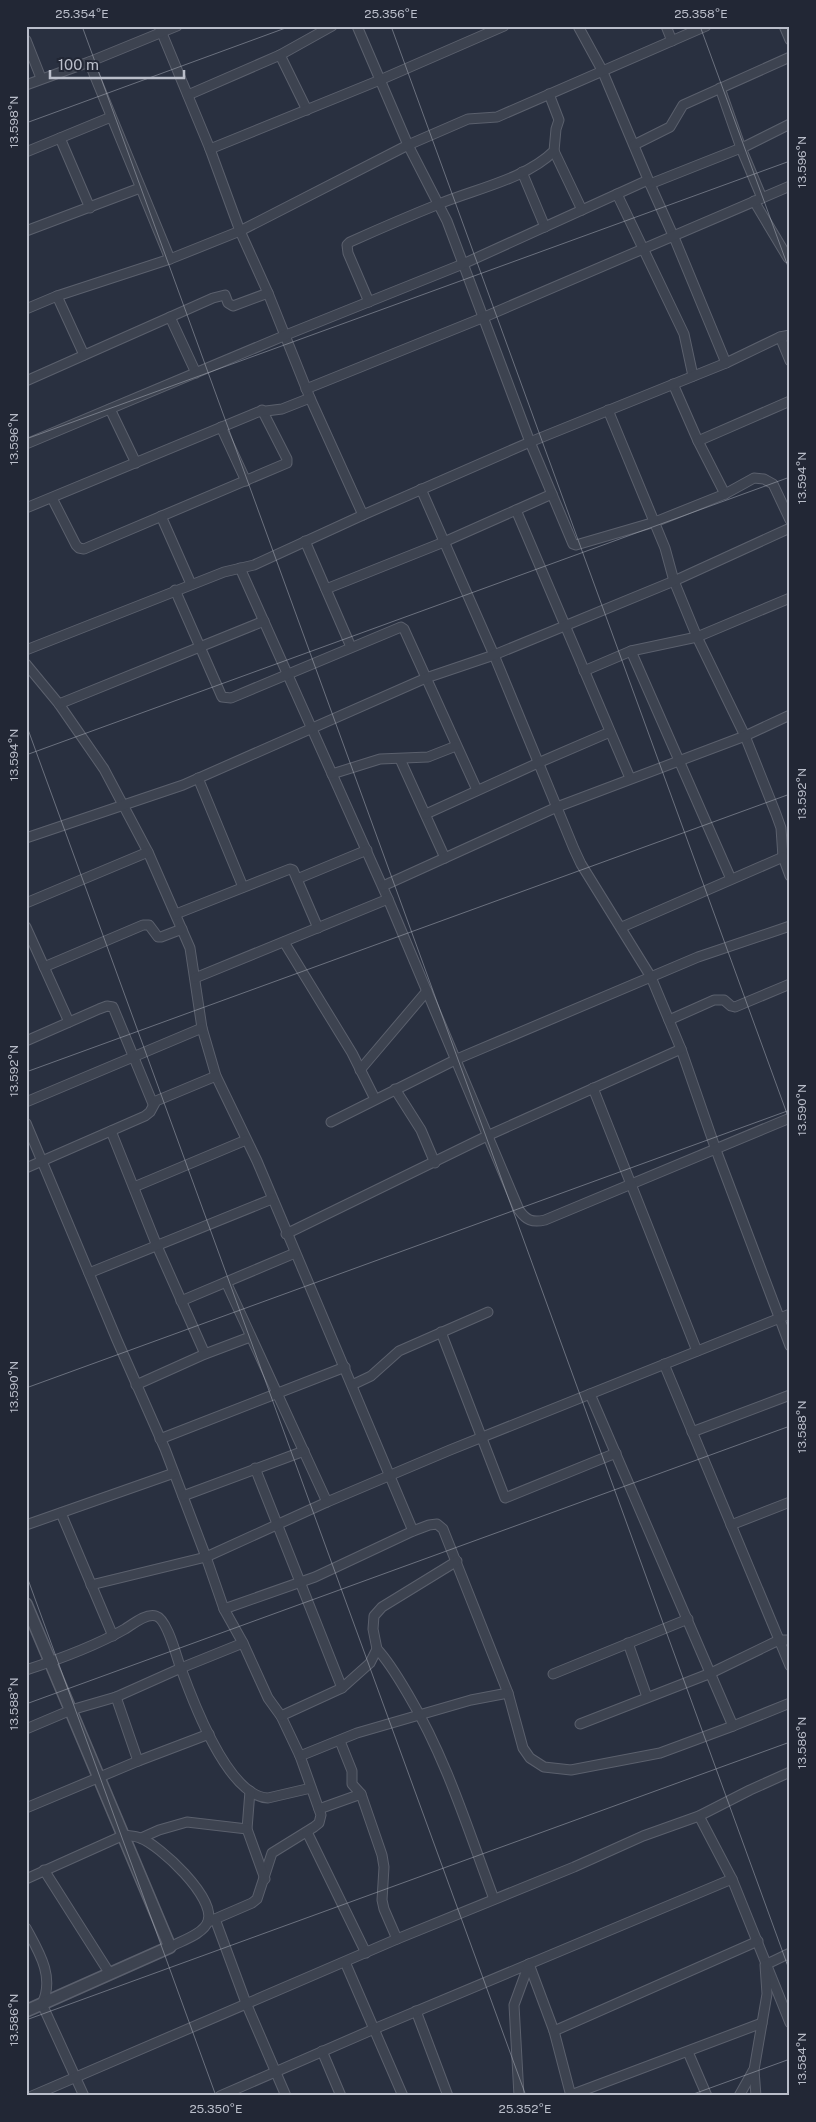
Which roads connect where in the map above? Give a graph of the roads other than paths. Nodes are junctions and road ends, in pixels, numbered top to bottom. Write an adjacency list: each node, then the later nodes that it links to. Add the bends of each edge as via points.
1 (177, 26): 9 (street)
2 (332, 26): 13 (street)
3 (357, 26): 18 (street)
4 (504, 26): 18 (street)
5 (578, 26): 16 (street)
6 (666, 26): 12 (street)
7 (706, 26): 12 (street)
8 (784, 26): 11 (street)
9 (160, 30): 15 (street); 22 (street)
10 (26, 40): 17 (street)
11 (790, 40)
12 (672, 41): 16 (street)
13 (280, 55): 22 (street); 23 (street)
14 (790, 57): 20 (street)
15 (89, 62): 17 (street); 24 (street)
16 (602, 70): 21 (street); 28 (street)
17 (41, 78): 19 (street)
18 (380, 80): 23 (street); 27 (street)
19 (26, 85)
20 (720, 88): 28 (street, via 683,105 670,127); 29 (street)
21 (549, 94): 27 (street, via 493,118 471,118); 31 (street, via 559,120)
22 (188, 95): 30 (street)
23 (307, 110): 30 (street)
24 (111, 117): 26 (street); 36 (street)
25 (790, 124): 29 (street)
26 (60, 138): 32 (street); 40 (street)
27 (408, 145): 39 (street); 43 (street)
28 (634, 145): 34 (street)
29 (741, 148): 34 (street); 38 (street)
30 (210, 149): 43 (street)
31 (554, 151): 33 (street); 41 (street)
32 (26, 152)
33 (522, 172): 39 (street); 42 (street)
34 (649, 182): 37 (street); 45 (street)
35 (790, 186): 38 (street)
36 (140, 188): 40 (street); 48 (street)
37 (617, 194): 41 (street); 46 (street)
38 (758, 200): 45 (street); 47 (street)
39 (438, 204): 49 (street); 52 (street, via 347,245)
40 (90, 208): 44 (street)
41 (582, 210): 42 (street)
42 (545, 227): 49 (street)
43 (240, 230): 48 (street); 50 (street)
44 (26, 231)
45 (673, 235): 46 (street); 61 (street)
46 (644, 248): 55 (street); 63 (street, via 686,339)
47 (790, 257)
48 (170, 259): 51 (street)
49 (463, 264): 52 (street); 55 (street)
50 (268, 293): 54 (street, via 232,306 224,295); 56 (street)
51 (57, 296): 53 (street); 59 (street)
52 (368, 302): 56 (street)
53 (26, 309)
54 (170, 317): 59 (street); 62 (street)
55 (482, 318): 66 (street); 74 (street)
56 (286, 335): 62 (street); 66 (street)
57 (790, 335): 58 (street)
58 (780, 337): 60 (street); 61 (street)
59 (84, 355): 64 (street)
60 (790, 361)
61 (726, 363): 63 (street)
62 (196, 373): 69 (street)
63 (694, 376): 65 (street)
64 (26, 381)
65 (673, 384): 71 (street); 73 (street)
66 (306, 389): 67 (street)
67 (310, 398): 70 (street, via 282,409); 84 (street)
68 (790, 401): 73 (street)
69 (110, 409): 75 (street); 76 (street)
70 (262, 410): 72 (street); 77 (street, via 288,462)
71 (608, 410): 74 (street); 87 (street)
72 (221, 427): 76 (street); 77 (street)
73 (698, 441): 80 (street)
74 (530, 442): 78 (street); 79 (street)
75 (26, 444)
76 (136, 462): 81 (street)
77 (246, 481): 85 (street)
78 (421, 489): 84 (street); 90 (street)
79 (552, 494): 83 (street); 87 (street, via 575,546)
80 (725, 494): 86 (street, via 749,480 764,479 776,488); 87 (street)
81 (52, 498): 82 (street); 85 (street, via 79,548 84,549)
82 (26, 508)
83 (516, 510): 90 (street); 98 (street)
84 (363, 514): 89 (street)
85 (161, 516): 93 (street)
86 (790, 520)
87 (655, 522): 92 (street)
88 (790, 528): 92 (street)
89 (305, 541): 91 (street, via 254,565); 94 (street)
90 (444, 542): 94 (street); 104 (street)
91 (240, 568): 93 (street); 97 (street)
92 (674, 582): 98 (street); 99 (street)
93 (191, 584): 95 (street)
94 (326, 589): 101 (street)
95 (176, 590): 100 (street); 102 (street)
96 (790, 598): 99 (street)
97 (264, 621): 100 (street); 107 (street)
98 (564, 626): 104 (street); 106 (street)
99 (697, 637): 103 (street); 113 (street)
100 (200, 646): 107 (street, via 222,697 226,699); 109 (street)
101 (351, 647): 107 (street); 108 (street, via 401,627)
102 (26, 650)
103 (631, 652): 106 (street); 116 (street)
104 (494, 655): 108 (street); 117 (street)
105 (26, 664): 109 (street)
106 (584, 671): 112 (street)
107 (287, 675): 111 (street)
108 (426, 678): 111 (street); 114 (street)
109 (59, 704): 122 (street, via 104,769)
110 (790, 715): 113 (street)
111 (312, 728): 118 (street); 119 (street)
112 (610, 732): 117 (street); 120 (street)
113 (745, 736): 116 (street); 127 (street, via 779,820)
114 (456, 746): 115 (street, via 428,757); 121 (street)
115 (400, 759): 118 (street, via 372,761); 124 (street)
116 (681, 762): 120 (street); 132 (street)
117 (538, 763): 121 (street); 123 (street)
118 (332, 774): 126 (street)
119 (198, 778): 122 (street); 134 (street)
120 (630, 778): 123 (street)
121 (477, 790): 124 (street)
122 (123, 804): 125 (street); 128 (street)
123 (557, 807): 129 (street); 141 (street, via 582,864)
124 (426, 814): 129 (street)
125 (26, 838)
126 (367, 850): 131 (street); 133 (street)
127 (785, 850): 130 (street); 132 (street)
128 (148, 852): 136 (street); 137 (street)
129 (445, 858): 133 (street)
130 (790, 876)
131 (297, 879): 134 (street, via 290,869); 140 (street)
132 (731, 880): 141 (street)
133 (383, 886): 135 (street)
134 (243, 887): 137 (street)
135 (388, 899): 140 (street); 148 (street)
136 (26, 903)
137 (176, 914): 142 (street)
138 (790, 926): 145 (street, via 698,957)
139 (26, 927): 144 (street)
140 (318, 928): 143 (street)
141 (622, 928): 145 (street)
142 (182, 929): 144 (street, via 158,937 149,925 143,924); 146 (street, via 190,948)
143 (284, 942): 146 (street); 156 (street)
144 (44, 967): 150 (street)
145 (651, 977): 149 (street); 155 (street)
146 (195, 978): 151 (street)
147 (790, 984): 149 (street, via 735,1007 724,1000 714,1000)
148 (427, 991): 155 (street); 156 (street)
149 (670, 1020): 153 (street)
150 (69, 1022): 152 (street); 154 (street, via 107,1006 113,1007)
151 (202, 1028): 154 (street); 157 (street)
152 (26, 1040)
153 (681, 1049): 158 (street); 169 (street)
154 (134, 1057): 161 (street); 162 (street)
155 (457, 1059): 159 (street); 167 (street)
156 (360, 1070): 160 (street)
157 (216, 1076): 162 (street); 168 (street)
158 (593, 1088): 167 (street); 173 (street)
159 (395, 1089): 160 (street); 171 (street, via 421,1130)
160 (375, 1099): 164 (street)
161 (26, 1102)
162 (153, 1104): 166 (street, via 148,1114)
163 (790, 1118): 169 (street)
164 (331, 1122)
165 (26, 1123): 170 (street)
166 (111, 1131): 170 (street); 174 (street)
167 (487, 1136): 171 (street); 173 (street, via 525,1219 545,1220)
168 (246, 1140): 174 (street); 175 (street)
169 (716, 1150): 173 (street); 184 (street)
170 (42, 1160): 172 (street); 179 (street)
171 (435, 1163): 176 (street)
172 (26, 1168)
173 (631, 1185): 188 (street)
174 (134, 1187): 177 (street)
175 (272, 1199): 176 (street); 177 (street)
176 (286, 1234): 178 (street)
177 (157, 1246): 179 (street); 181 (street)
178 (295, 1253): 180 (street); 191 (street)
179 (89, 1274): 192 (street)
180 (226, 1282): 181 (street); 186 (street)
181 (181, 1301): 189 (street)
182 (488, 1312): 185 (street)
183 (790, 1314): 184 (street)
184 (779, 1318): 187 (street); 188 (street)
185 (441, 1332): 193 (street, via 399,1351 371,1376); 198 (street)
186 (250, 1337): 189 (street); 194 (street)
187 (790, 1346)
188 (697, 1351): 190 (street)
189 (205, 1354): 192 (street)
190 (664, 1364): 195 (street); 197 (street)
191 (345, 1367): 193 (street); 194 (street)
192 (136, 1384): 199 (street)
193 (352, 1386): 204 (street)
194 (277, 1394): 199 (street); 200 (street)
195 (590, 1394): 198 (street); 201 (street)
196 (790, 1395): 197 (street)
197 (692, 1432): 210 (street)
198 (483, 1437): 201 (street, via 505,1498); 204 (street)
199 (160, 1439): 203 (street)
200 (304, 1451): 202 (street); 206 (street)
201 (616, 1453): 219 (street)
202 (255, 1468): 205 (street); 211 (street)
203 (174, 1473): 205 (street); 208 (street)
204 (390, 1476): 206 (street); 212 (street)
205 (183, 1496): 213 (street)
206 (327, 1502): 211 (street)
207 (790, 1502): 210 (street)
208 (61, 1513): 209 (street); 216 (street)
209 (26, 1525)
210 (731, 1525): 221 (street)
211 (278, 1526): 213 (street); 215 (street)
212 (413, 1530): 214 (street, via 437,1524 443,1529); 215 (street, via 315,1577)
213 (206, 1557): 216 (street); 218 (street)
214 (457, 1561): 225 (street, via 382,1607 374,1616); 233 (street)
215 (300, 1581): 218 (street); 232 (street)
216 (91, 1585): 220 (street)
217 (26, 1604): 226 (street)
218 (224, 1608): 224 (street)
219 (688, 1619): 223 (street); 230 (street)
220 (112, 1636): 226 (street); 228 (street, via 147,1616 156,1616 164,1620)
221 (779, 1640): 222 (street); 227 (street); 230 (street)
222 (790, 1640)
223 (628, 1643): 231 (street); 235 (street)
224 (243, 1644): 228 (street); 239 (street, via 268,1698)
225 (377, 1649): 232 (street, via 370,1663); 238 (street, via 389,1662)
226 (51, 1662): 229 (street); 237 (street)
227 (790, 1666)
228 (181, 1668): 234 (street); 243 (street)
229 (26, 1670)
230 (711, 1673): 235 (street); 241 (street)
231 (553, 1674)
232 (342, 1688): 239 (street)
233 (508, 1693): 238 (street); 241 (street, via 523,1748 530,1758 544,1767 571,1770 660,1753)
234 (116, 1697): 237 (street); 246 (street)
235 (647, 1697): 240 (street)
236 (790, 1703): 241 (street)
237 (71, 1710): 242 (street); 248 (street)
238 (421, 1715): 244 (street); 263 (street, via 454,1787)
239 (281, 1716): 245 (street)
240 (580, 1724)
241 (733, 1726)
242 (26, 1729)
243 (209, 1734): 246 (street); 250 (street, via 227,1769)
244 (340, 1741): 245 (street); 251 (street, via 352,1771 352,1784)
245 (300, 1756): 249 (street)
246 (138, 1761): 248 (street)
247 (790, 1772): 254 (street)
248 (100, 1778): 252 (street); 257 (street)
249 (312, 1788): 250 (street, via 268,1798 260,1798); 253 (street)
250 (250, 1792): 255 (street)
251 (361, 1794): 253 (street); 266 (street, via 382,1855 382,1900)
252 (26, 1808)
253 (319, 1809): 256 (street, via 319,1823)
254 (699, 1816): 262 (street); 263 (street)
255 (246, 1828): 258 (street, via 187,1822); 260 (street)
256 (307, 1832): 260 (street, via 272,1854); 269 (street)
257 (124, 1835): 258 (street); 259 (street); 268 (street)
258 (141, 1838): 264 (street, via 195,1884 208,1906)
259 (44, 1870): 261 (street); 274 (street)
260 (265, 1878): 264 (street, via 252,1903)
261 (26, 1879)
262 (732, 1880): 267 (street); 272 (street)
263 (494, 1899): 266 (street)
264 (211, 1921): 268 (street); 275 (street)
265 (26, 1928): 276 (street, via 46,1972 46,1995)
266 (397, 1939): 269 (street)
267 (758, 1941): 273 (street); 282 (street)
268 (170, 1947): 274 (street)
269 (366, 1953): 271 (street)
270 (790, 1953): 273 (street)
271 (345, 1962): 275 (street); 281 (street)
272 (529, 1964): 278 (street); 282 (street); 296 (street, via 514,2005)
273 (765, 1965): 279 (street); 280 (street, via 767,1994)
274 (110, 1974): 276 (street)
275 (246, 2003): 286 (street); 287 (street)
276 (42, 2004): 277 (street); 287 (street)
277 (26, 2011)
278 (416, 2011): 281 (street); 295 (street)
279 (790, 2023)
280 (762, 2024): 284 (street); 285 (street)
281 (374, 2029): 283 (street); 294 (street)
282 (554, 2031): 288 (street)
283 (322, 2051): 286 (street); 293 (street)
284 (688, 2052): 288 (street); 297 (street)
285 (754, 2070): 298 (street); 299 (street)
286 (276, 2072): 291 (street); 292 (street)
287 (76, 2076): 289 (street); 290 (street)
288 (571, 2095)
289 (32, 2096)
290 (84, 2096)
291 (220, 2096)
292 (286, 2096)
293 (341, 2096)
294 (402, 2096)
295 (448, 2096)
296 (519, 2096)
297 (707, 2096)
298 (739, 2096)
299 (756, 2096)

